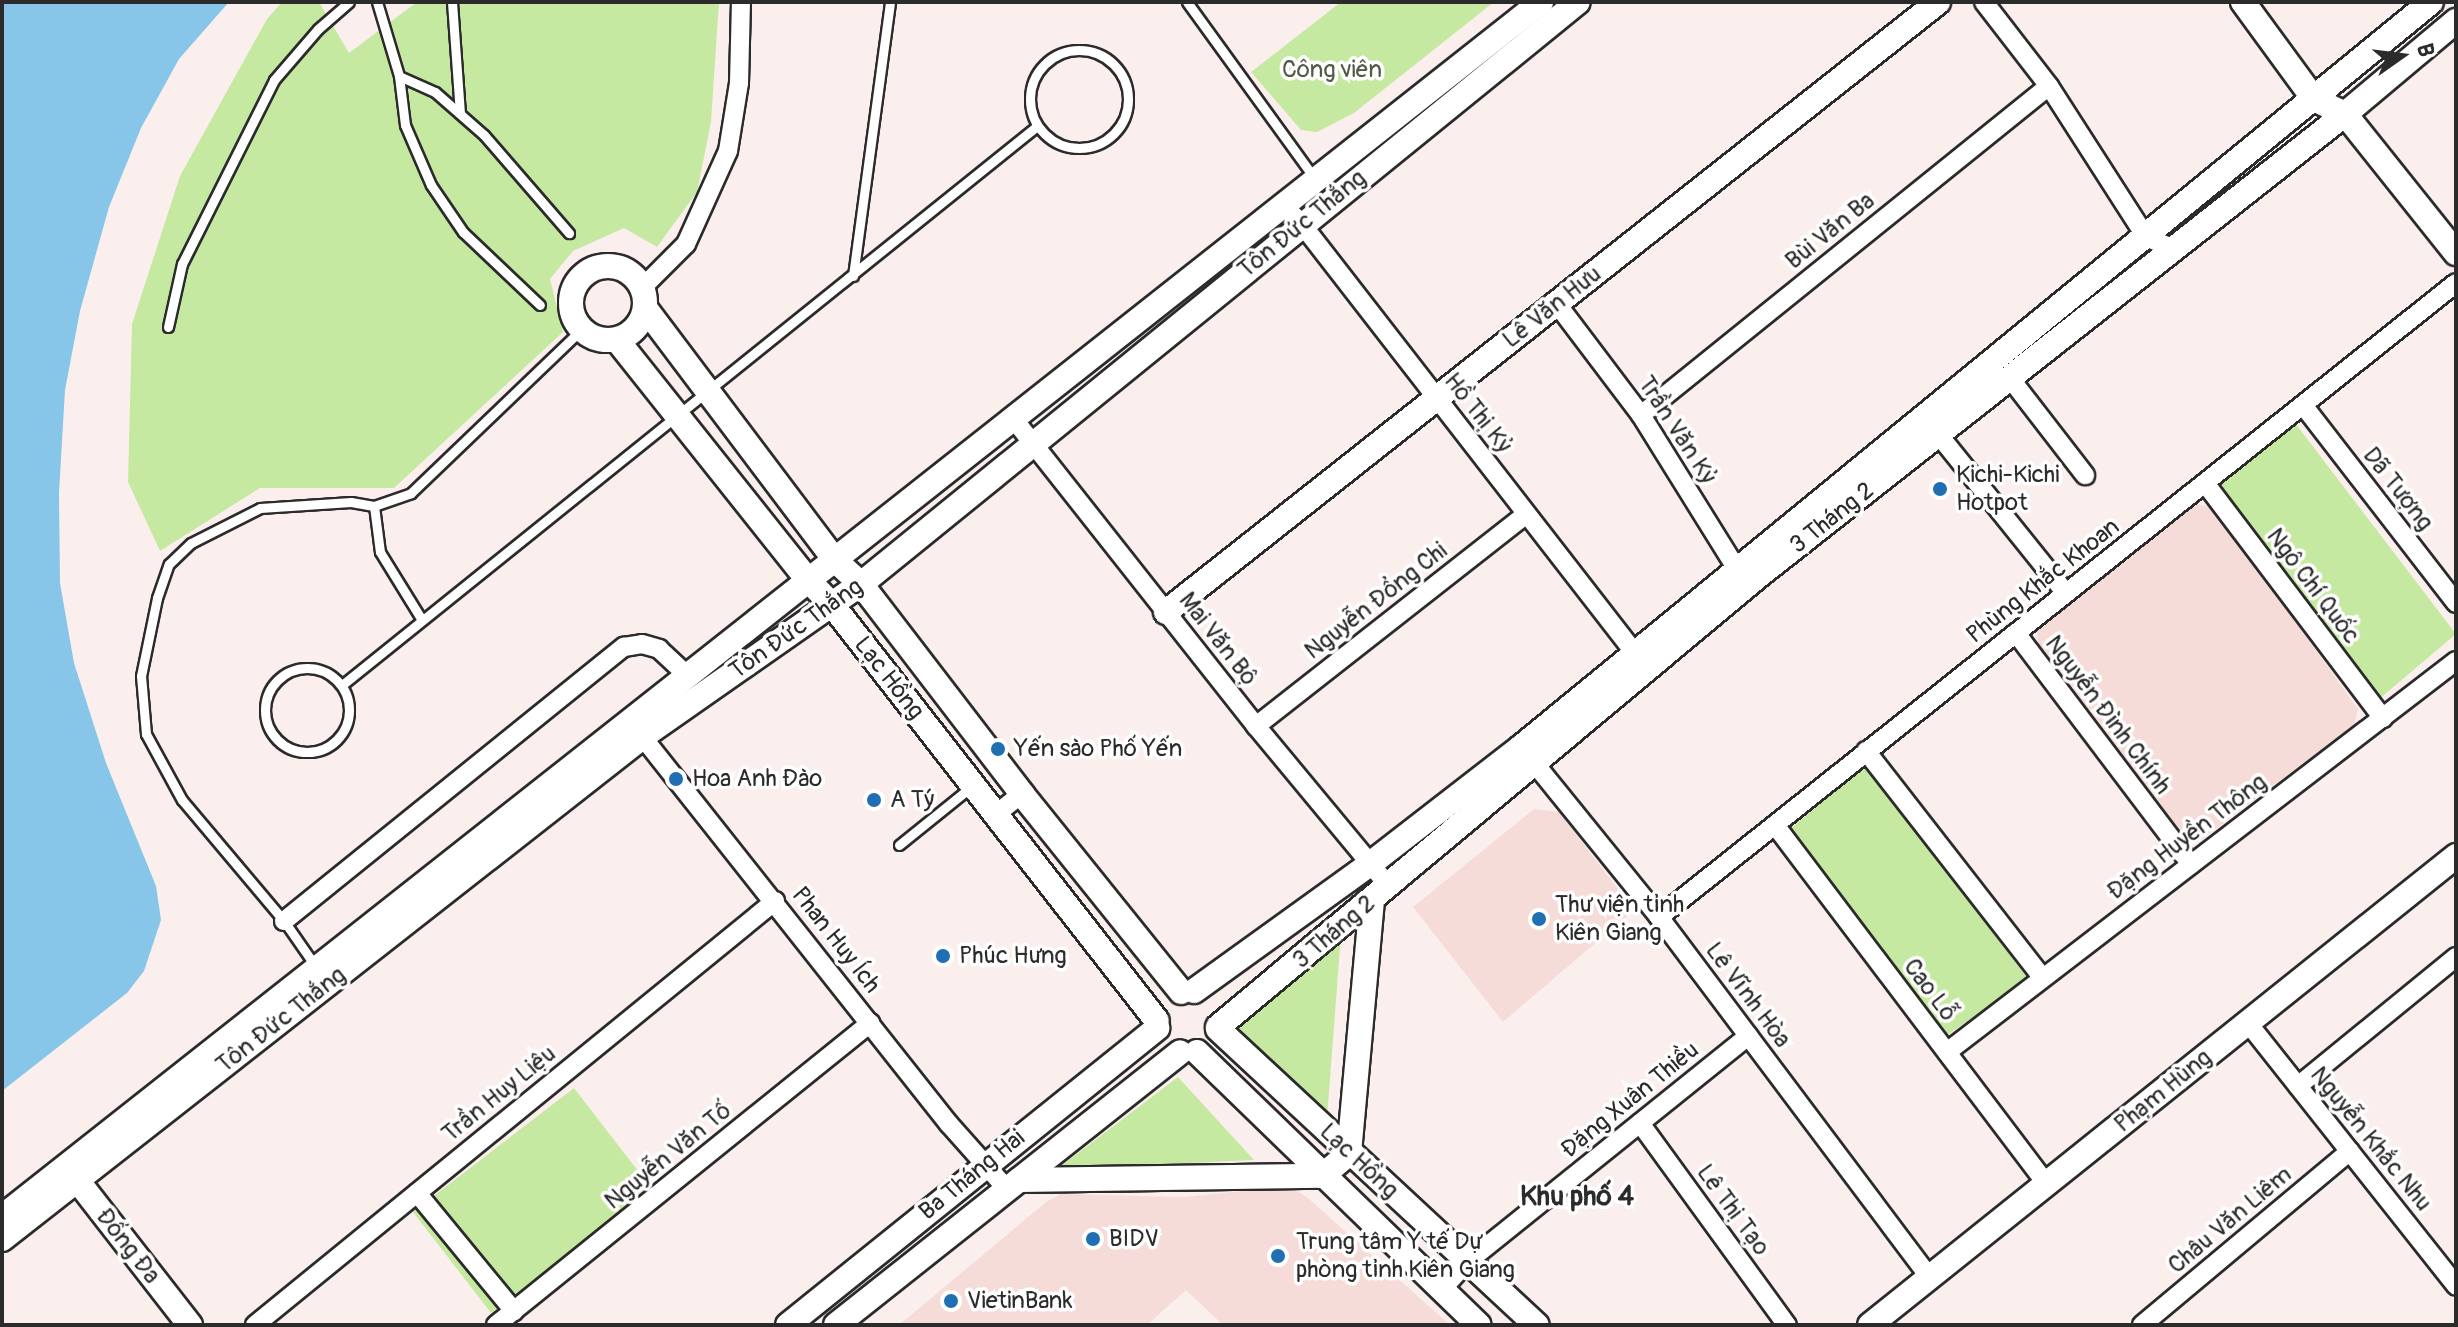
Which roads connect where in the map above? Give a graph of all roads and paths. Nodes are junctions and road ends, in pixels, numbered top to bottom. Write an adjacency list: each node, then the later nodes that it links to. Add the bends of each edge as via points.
1 (349, 2): 32 (lane, via 274,80 182,264)
2 (377, 2): 14 (lane)
3 (452, 2): 17 (lane)
4 (741, 2): 29 (street, via 739,83 728,151 686,244)
5 (890, 2): 27 (lane)
6 (1187, 2): 20 (lane)
7 (1541, 2): 20 (street, Tôn Đức Thắng)
8 (1578, 2): 22 (street, Tôn Đức Thắng)
9 (1938, 2): 30 (street, Lê Văn Hưu)
10 (1984, 2): 15 (street)
11 (2243, 2): 16 (street)
12 (2431, 2): 16 (street, 3 Tháng 2)
13 (2456, 21): 18 (street, 3 Tháng 2)
14 (399, 76): 17 (lane, via 435,92); 31 (lane, via 405,125 431,185 463,232)
15 (2049, 86): 24 (street); 40 (street, Bùi Văn Ba)
16 (2314, 99): 18 (street); 24 (street, 3 Tháng 2)
17 (460, 114): 23 (lane, via 504,155)
18 (2345, 114): 25 (street, 3 Tháng 2); 26 (street)
19 (1037, 126): 19 (lane, via 1056,143 1075,149 1096,146 1125,118 1129,98 1124,78 1093,52 1073,50 1053,57 1038,71 1031,90); 27 (lane)
20 (1315, 179): 21 (street, Tôn Đức Thắng)
21 (1283, 205): 22 (street, Hồ Thị Kỷ); 41 (street, Tôn Đức Thắng)
22 (1301, 223): 37 (street, Hồ Thị Kỷ); 44 (street, Tôn Đức Thắng)
23 (569, 233)
24 (2146, 237): 25 (street); 42 (street, 3 Tháng 2)
25 (2174, 249): 35 (street, 3 Tháng 2)
26 (2456, 253)
27 (853, 276): 36 (lane)
28 (2456, 283): 38 (street, Phùng Khắc Khoan)
29 (643, 298): 33 (street, via 635,278 612,266 593,269 571,299); 34 (street, via 633,331); 36 (street, Lạc Hồng)
30 (1557, 304): 37 (street, Lê Văn Hưu); 40 (street, Trần Văn Kỷ)
31 (540, 305)
32 (168, 327)
33 (582, 329): 34 (street, via 592,337); 47 (lane, via 411,493)
34 (617, 340): 39 (street, Lạc Hồng)
35 (2010, 378): 43 (street, 3 Tháng 2); 45 (street)
36 (708, 389): 39 (lane); 49 (street, Lạc Hồng)
37 (1436, 399): 48 (street, Hồ Thị Kỷ); 56 (street, Lê Văn Hưu)
38 (2303, 405): 46 (street, Phùng Khắc Khoan); 54 (street, Dã Tượng)
39 (678, 413): 51 (street, Lạc Hồng); 57 (lane)
40 (1641, 415): 50 (street, Trần Văn Kỷ)
41 (1012, 417): 44 (street, Mai Văn Bộ); 49 (street, Tôn Đức Thắng)
42 (1912, 427): 43 (street); 50 (street, 3 Tháng 2)
43 (1938, 434): 50 (street, 3 Tháng 2); 53 (street)
44 (1035, 442): 52 (street, Tôn Đức Thắng); 56 (street, Mai Văn Bộ)
45 (2085, 475)
46 (2205, 483): 53 (street, Phùng Khắc Khoan); 63 (street, Ngô Chí Quốc)
47 (374, 506): 57 (lane, via 380,552); 79 (lane, via 351,502 260,508 210,532 169,564 148,636 141,676 146,734 182,800)
48 (1526, 514): 59 (street, Hồ Thị Kỷ); 64 (street, Nguyễn Đổng Chi)
49 (835, 560): 51 (street, Tôn Đức Thắng); 52 (street, Lạc Hồng)
50 (1748, 572): 59 (street, 3 Tháng 2); 67 (street, 3 Tháng 2)
51 (809, 581): 55 (street, Lạc Hồng); 61 (street, Tôn Đức Thắng)
52 (861, 584): 55 (street, Tôn Đức Thắng); 69 (street, Lạc Hồng)
53 (2066, 593): 58 (street, Phùng Khắc Khoan)
54 (2456, 603)
55 (833, 606): 65 (street, Tôn Đức Thắng); 68 (street, Lạc Hồng)
56 (1166, 612): 64 (street, Mai Văn Bộ)
57 (422, 620): 62 (lane)
58 (2016, 633): 66 (street, Phùng Khắc Khoan); 74 (street, Nguyễn Đình Chính)
59 (1634, 652): 67 (street, 3 Tháng 2)
60 (2456, 661): 63 (street, Đặng Huyền Thông)
61 (688, 676): 65 (street, Tôn Đức Thắng); 79 (street, via 659,649 642,644 624,647)
62 (342, 685): 62 (lane, via 318,668 303,667 276,679 264,706 272,735 296,751 311,752 338,740 350,713)
63 (2383, 718): 74 (street, Đặng Huyền Thông)
64 (1256, 726): 75 (street, Mai Văn Bộ)
65 (636, 729): 77 (street, Phan Huy Ích); 81 (street, Tôn Đức Thắng); 96 (street, Tôn Đức Thắng)
66 (1866, 751): 71 (street, Phùng Khắc Khoan); 82 (street)
67 (1528, 755): 75 (street, 3 Tháng 2); 76 (street, 3 Tháng 2); 78 (street, Lê Vĩnh Hòa)
68 (973, 785): 70 (street, Lạc Hồng); 72 (lane)
69 (1022, 794): 70 (street); 83 (street, Lạc Hồng)
70 (996, 814): 86 (street, Lạc Hồng)
71 (1775, 825): 78 (street, Phùng Khắc Khoan); 90 (street, Cao Lỗ)
72 (899, 845)
73 (2456, 856): 85 (street, Phạm Hùng)
74 (2191, 864): 82 (street, Đặng Huyền Thông)
75 (1369, 865): 76 (street, Mai Văn Bộ); 83 (street, 3 Tháng 2)
76 (1380, 894): 87 (street, 3 Tháng 2); 94 (street)
77 (775, 901): 84 (street, Phan Huy Ích); 100 (street, Trần Huy Liệu)
78 (1659, 917): 88 (street, Lê Vĩnh Hòa)
79 (284, 921): 81 (lane)
80 (2456, 957): 91 (street)
81 (317, 968): 96 (street, Tôn Đức Thắng)
82 (2042, 977): 90 (street, Đặng Huyền Thông)
83 (1187, 992): 86 (street, via 1162,1005); 87 (street, via 1213,1004)
84 (870, 1023): 95 (street, Phan Huy Ích); 107 (street, Nguyễn Văn Tố)
85 (2248, 1023): 91 (street, Nguyễn Khắc Nhu); 99 (street, Phạm Hùng)
86 (1158, 1024): 89 (street, via 1166,1043); 95 (street, Ba Tháng Hai)
87 (1218, 1028): 89 (street, via 1211,1043); 94 (street, Lạc Hồng)
88 (1748, 1036): 92 (street, Đặng Xuân Thiều); 104 (street, Lê Vĩnh Hòa)
89 (1188, 1052): 97 (street, Lạc Hồng); 98 (street, Ba Tháng Hai)
90 (1947, 1052): 99 (street, Cao Lỗ)
91 (2298, 1086): 93 (street, Nguyễn Khắc Nhu)
92 (1640, 1123): 103 (street, Đặng Xuân Thiều); 115 (street, Lê Thị Tạo)
93 (2350, 1151): 105 (street, Nguyễn Khắc Nhu); 117 (street, Châu Văn Liêm)
94 (1349, 1153): 97 (street); 103 (street, Lạc Hồng)
95 (985, 1165): 98 (street, Phan Huy Ích); 111 (street, Ba Tháng Hai)
96 (69, 1175): 101 (street, Tôn Đức Thắng); 102 (street, Tôn Đức Thắng); 108 (street, Đống Đa)
97 (1322, 1176): 98 (street); 106 (street, Lạc Hồng)
98 (1012, 1184): 112 (street, Ba Tháng Hai)
99 (2047, 1184): 104 (street, Phạm Hùng)
100 (417, 1193): 107 (street); 109 (street, Trần Huy Liệu)
101 (2, 1217)
102 (2, 1239)
103 (1467, 1262): 106 (street, Đặng Xuân Thiều); 114 (street, Lạc Hồng)
104 (1930, 1278): 116 (street, Phạm Hùng)
105 (2456, 1285)
106 (1442, 1289): 113 (street, Lạc Hồng)
107 (514, 1311): 110 (street, Nguyễn Văn Tố)
108 (190, 1325)
109 (255, 1325)
110 (496, 1325)
111 (788, 1325)
112 (836, 1325)
113 (1479, 1325)
114 (1537, 1325)
115 (1787, 1325)
116 (1870, 1325)
117 (2142, 1325)

